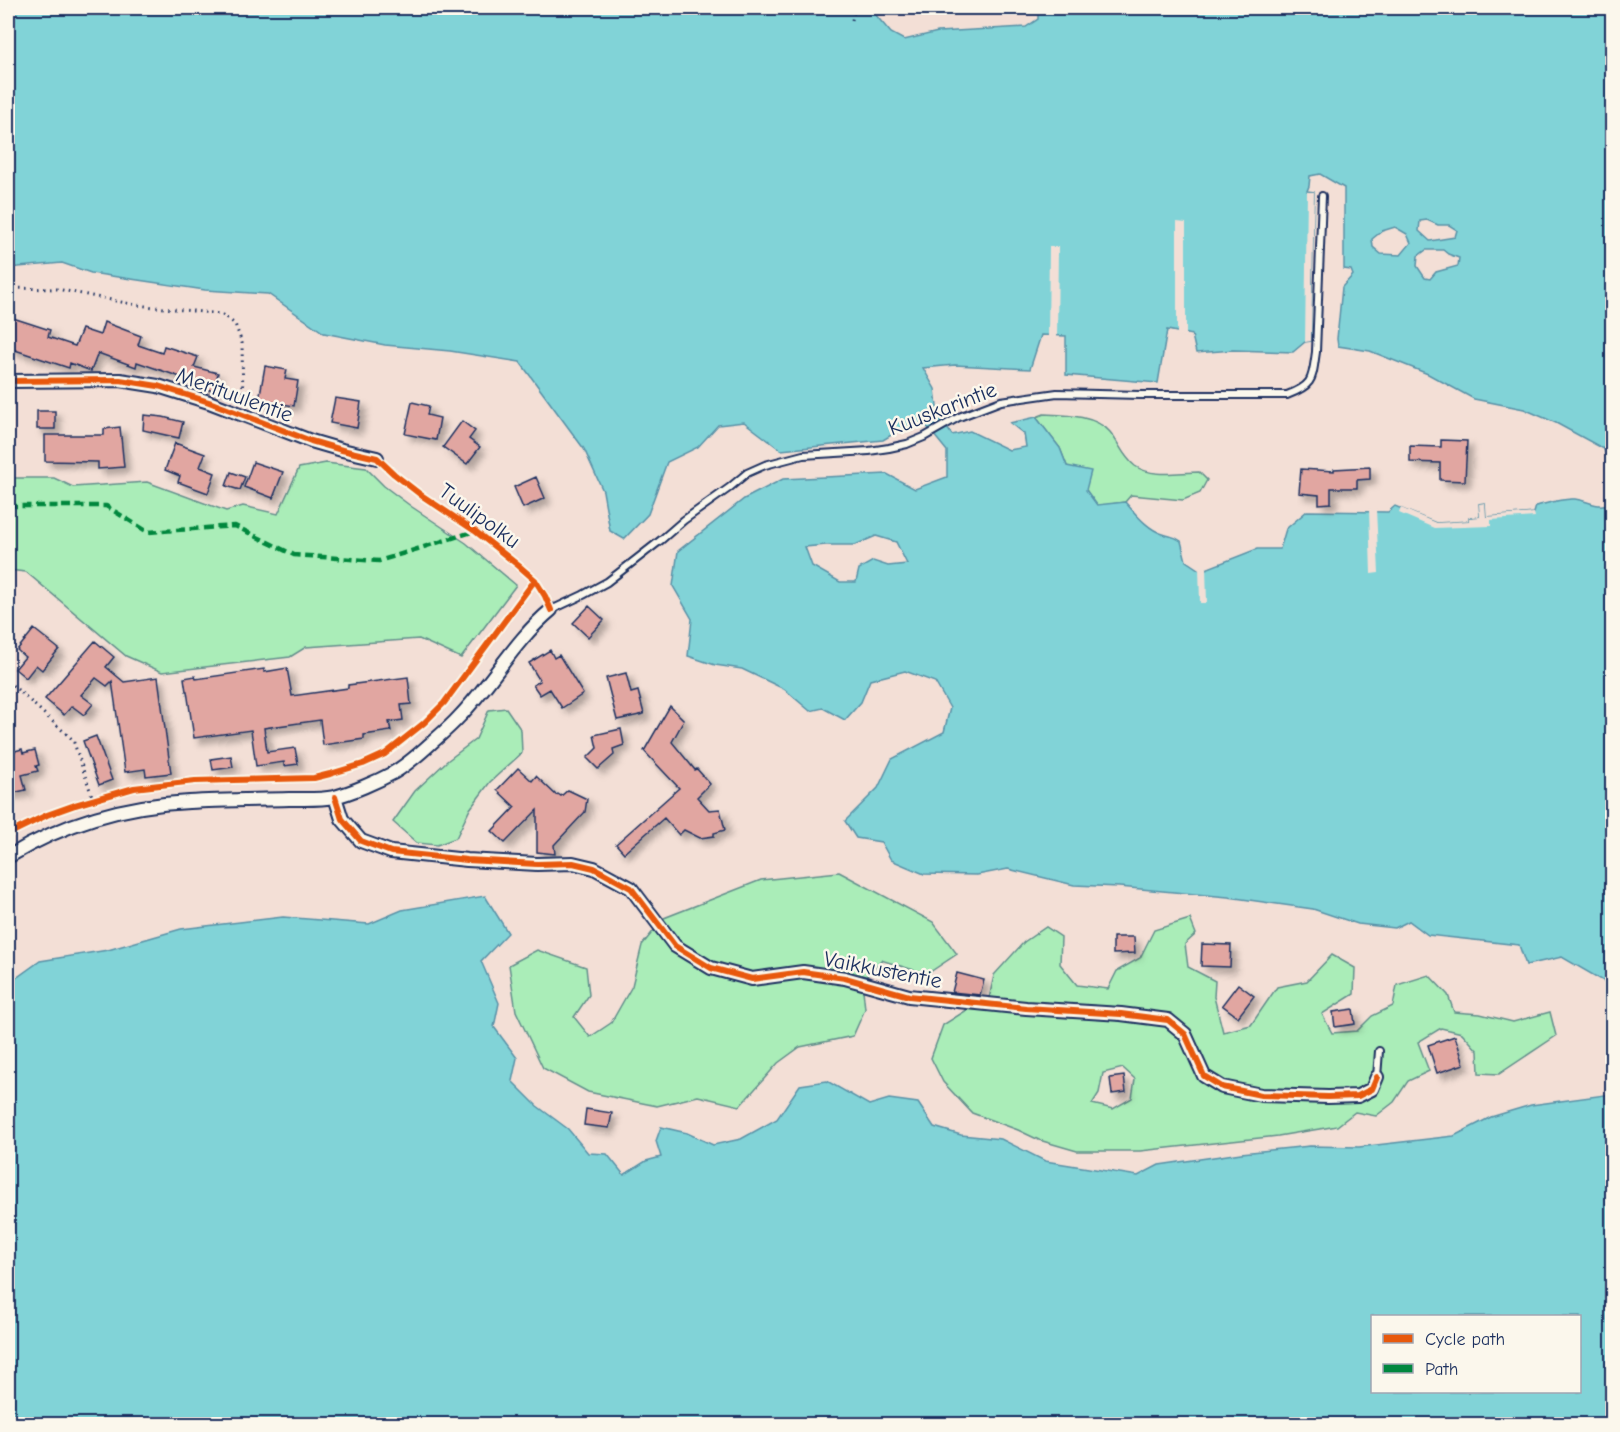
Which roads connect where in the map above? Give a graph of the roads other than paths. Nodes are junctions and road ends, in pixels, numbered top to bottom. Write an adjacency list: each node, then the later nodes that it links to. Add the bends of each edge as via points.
1 (1322, 196): 4 (lane, Kuuskarintie, via 1316,352 1312,376 1305,389 1287,395 1057,393 1001,401 907,444 868,451 802,454 747,473 607,582)
2 (8, 381): 3 (street, Merituulentie, via 120,380 158,386 311,441)
3 (377, 458)
4 (551, 610): 5 (street, via 524,636 460,717 409,763)
5 (335, 797): 6 (street, via 144,807 66,828); 8 (street, Vaikkustentie, via 342,819 361,841 391,852 537,864 573,863 594,868 632,888 675,946 711,968 752,979 803,972 845,978 909,996 1168,1020 1185,1034 1204,1076 1222,1087 1261,1095 1358,1096 1372,1089)
6 (8, 857)
7 (1379, 1051): 8 (lane, Vaikkustentie)
8 (1377, 1077)

